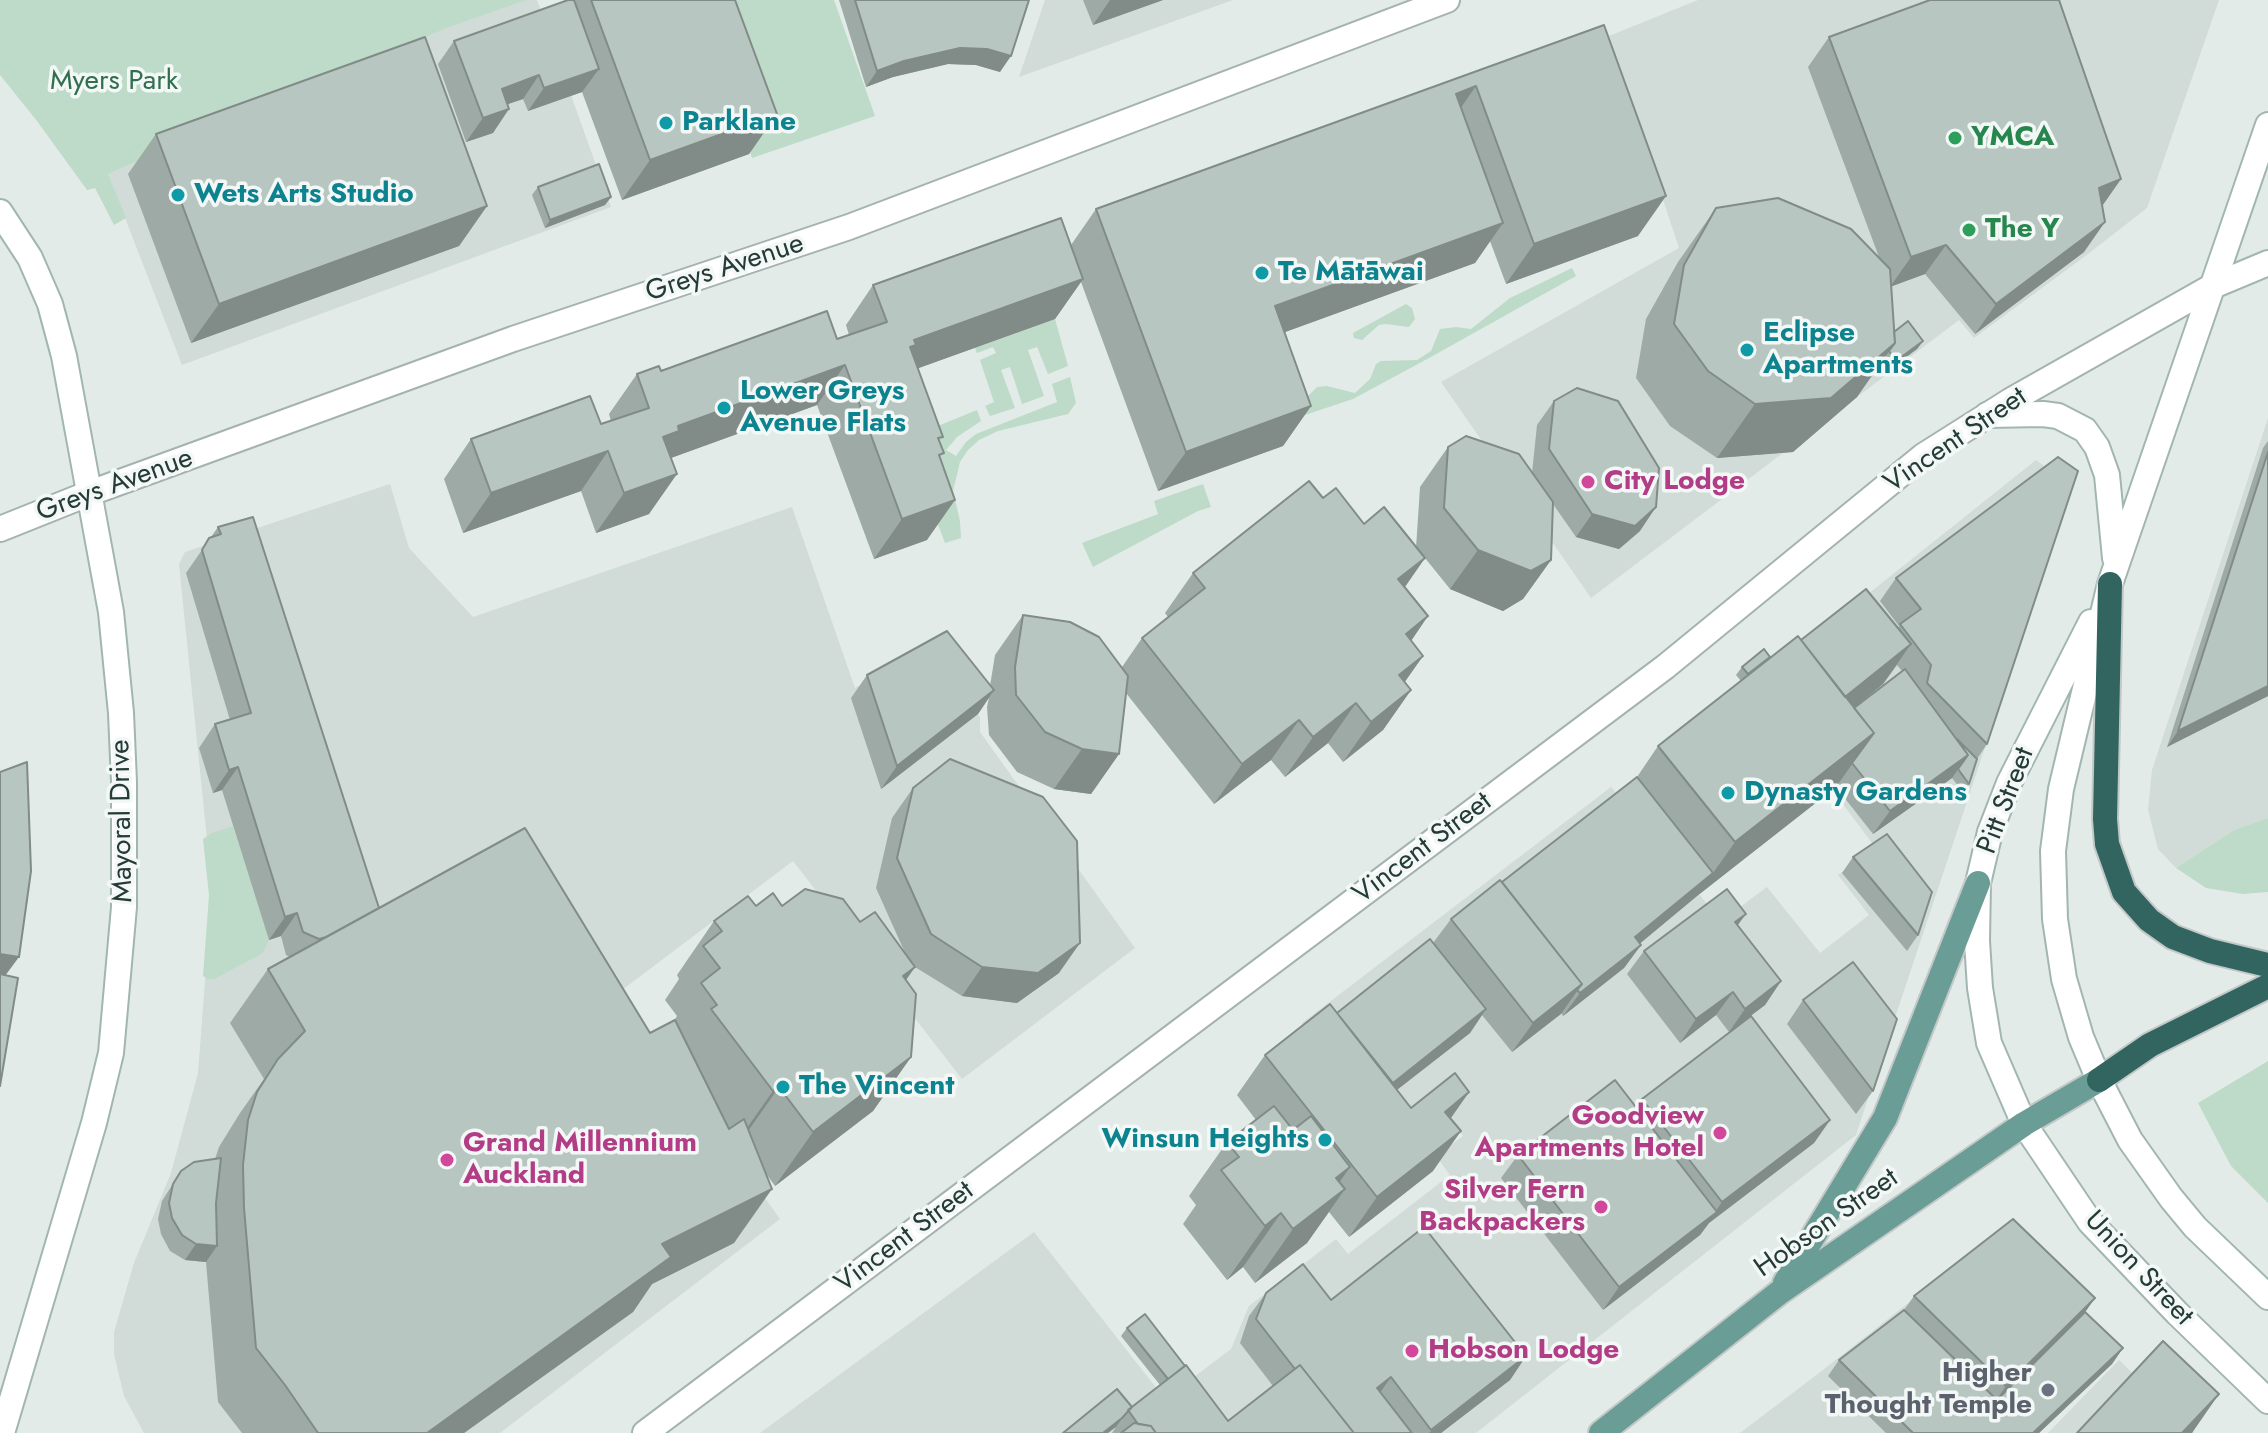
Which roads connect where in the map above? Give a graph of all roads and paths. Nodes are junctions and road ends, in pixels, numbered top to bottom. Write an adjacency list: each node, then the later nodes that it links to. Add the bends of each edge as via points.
1 (1447, 0): 7 (main road, Greys Avenue, via 849,227 513,339)
2 (2268, 125): 5 (main road, Pitt Street)
3 (0, 212): 7 (main road, Mayoral Drive, via 30,258 50,304)
4 (2268, 263): 5 (main road, Vincent Street)
5 (2213, 286): 6 (main road, Vincent Street); 9 (main road, Pitt Street)
6 (1987, 415): 9 (main road, via 2058,416 2085,430 2107,475); 19 (main road, Vincent Street, via 1923,456 1665,667)
7 (90, 493): 8 (main road, Greys Avenue); 18 (main road, Mayoral Drive, via 111,612 121,713 124,907 118,985 111,1053 94,1123)
8 (0, 529)
9 (2113, 574): 10 (main road, Pitt Street, via 2009,783); 11 (highway, via 2105,819 2107,844 2124,892 2173,937); 13 (main road, Pitt Street, via 2061,789 2053,851 2064,979)
10 (1978, 883): 14 (main road, Pitt Street, via 1980,988 1989,1043); 15 (main road, via 1885,1118)
11 (2268, 965)
12 (2268, 986): 13 (highway, via 2150,1045)
13 (2099, 1080): 14 (main road, Hobson Street); 16 (main road, via 2130,1140 2171,1198)
14 (2024, 1124): 15 (main road, Hobson Street); 17 (main road, Union Street, via 2090,1222)
15 (1780, 1292): 20 (main road, Hobson Street)
16 (2268, 1297)
17 (2268, 1401)
18 (2, 1433)
19 (645, 1433)
20 (1601, 1433)

